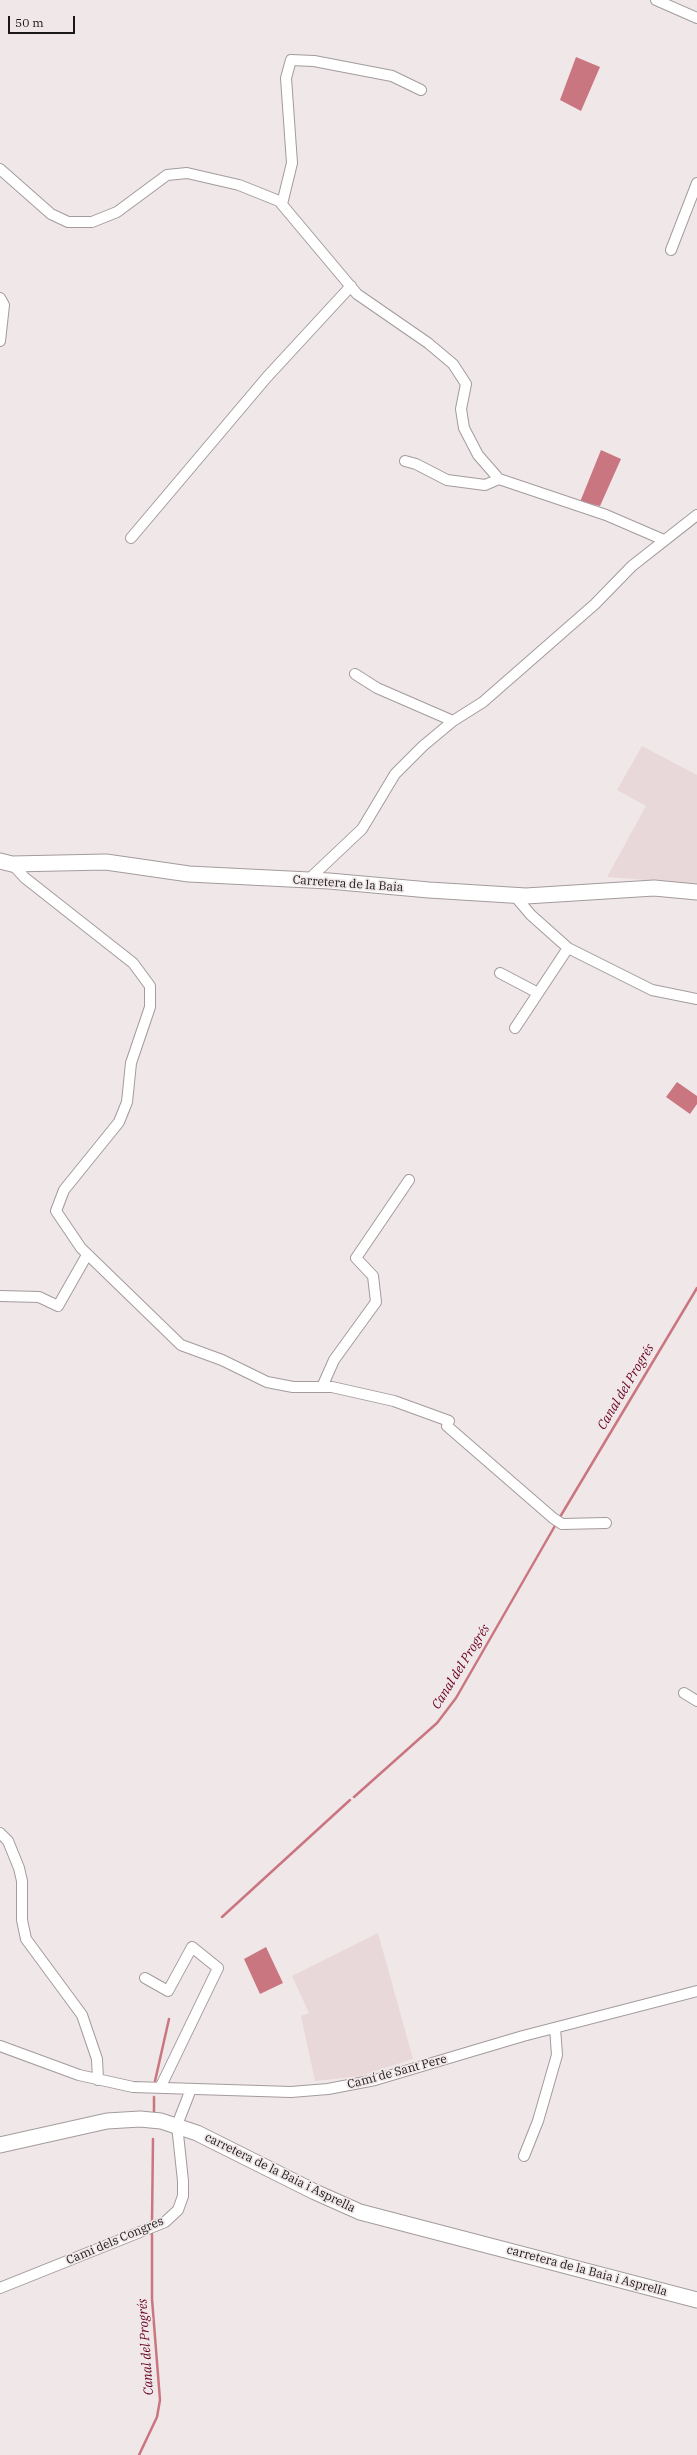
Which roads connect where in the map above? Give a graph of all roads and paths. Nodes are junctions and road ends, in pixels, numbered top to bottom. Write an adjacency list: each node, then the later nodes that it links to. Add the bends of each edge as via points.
1 (656, 0): 2 (street)
2 (697, 18)
3 (421, 90): 6 (street, via 392,76 314,61 291,60 286,78 292,163)
4 (0, 169): 6 (street, via 51,214 68,222 92,222 117,212 167,175 187,173 239,185)
5 (697, 183): 7 (street)
6 (282, 204): 8 (street)
7 (671, 250)
8 (351, 286): 12 (street, via 357,294 428,343 453,364 466,384 461,409 464,428 478,455); 14 (street, via 267,377)
9 (0, 298): 10 (street, via 4,305)
10 (0, 341)
11 (405, 461): 12 (street, via 447,480 485,485)
12 (500, 479): 15 (street, via 606,515)
13 (697, 515): 15 (street)
14 (130, 538)
15 (664, 540): 17 (street, via 483,702)
16 (355, 674): 17 (street, via 377,688)
17 (453, 722): 19 (street, via 423,746 395,774 362,829)
18 (6, 862): 19 (main road, Carretera de la Baia, via 106,862 189,874); 28 (street, via 132,963 150,986 150,1007 131,1063 127,1102 119,1122 64,1190 56,1211)
19 (307, 881): 21 (main road, Carretera de la Baia)
20 (697, 892): 21 (main road, Carretera de la Baia, via 654,888)
21 (514, 895): 22 (street, via 531,915)
22 (568, 948): 24 (street); 25 (street, via 652,990)
23 (500, 973): 24 (street)
24 (538, 993): 26 (street)
25 (697, 999)
26 (515, 1028)
27 (409, 1180): 30 (street, via 356,1258 373,1276 376,1302 334,1360)
28 (87, 1255): 29 (street, via 58,1306 40,1297); 30 (street, via 181,1345 222,1360 267,1382 293,1387)
29 (0, 1296)
30 (322, 1387): 31 (street, via 394,1401 448,1423 562,1524)
31 (606, 1523)
32 (684, 1693): 33 (street)
33 (697, 1701)
34 (0, 1833): 39 (street, via 8,1841 19,1868 22,1881 22,1920 26,1939 82,2015 97,2059)
35 (145, 1978): 40 (street, via 168,1991 192,1947 218,1968)
36 (697, 1991): 37 (street, Camí de Sant Pere)
37 (554, 2028): 41 (street, Camí de Sant Pere, via 375,2080 328,2089 291,2092); 44 (street, via 557,2055 538,2121)
38 (0, 2046): 39 (street, Camí de Sant Pere)
39 (98, 2080): 40 (street, Camí de Sant Pere, via 133,2087)
40 (160, 2088): 41 (street, Camí de Sant Pere)
41 (191, 2089): 42 (street, Camí dels Congres)
42 (177, 2126): 43 (main road, carretera de la Baia i Asprella, via 140,2119 107,2121); 45 (street, Camí dels Congres, via 183,2196 178,2210 165,2222); 46 (main road, carretera de la Baia i Asprella, via 360,2212)
43 (0, 2144)
44 (524, 2156)
45 (0, 2288)
46 (697, 2300)

